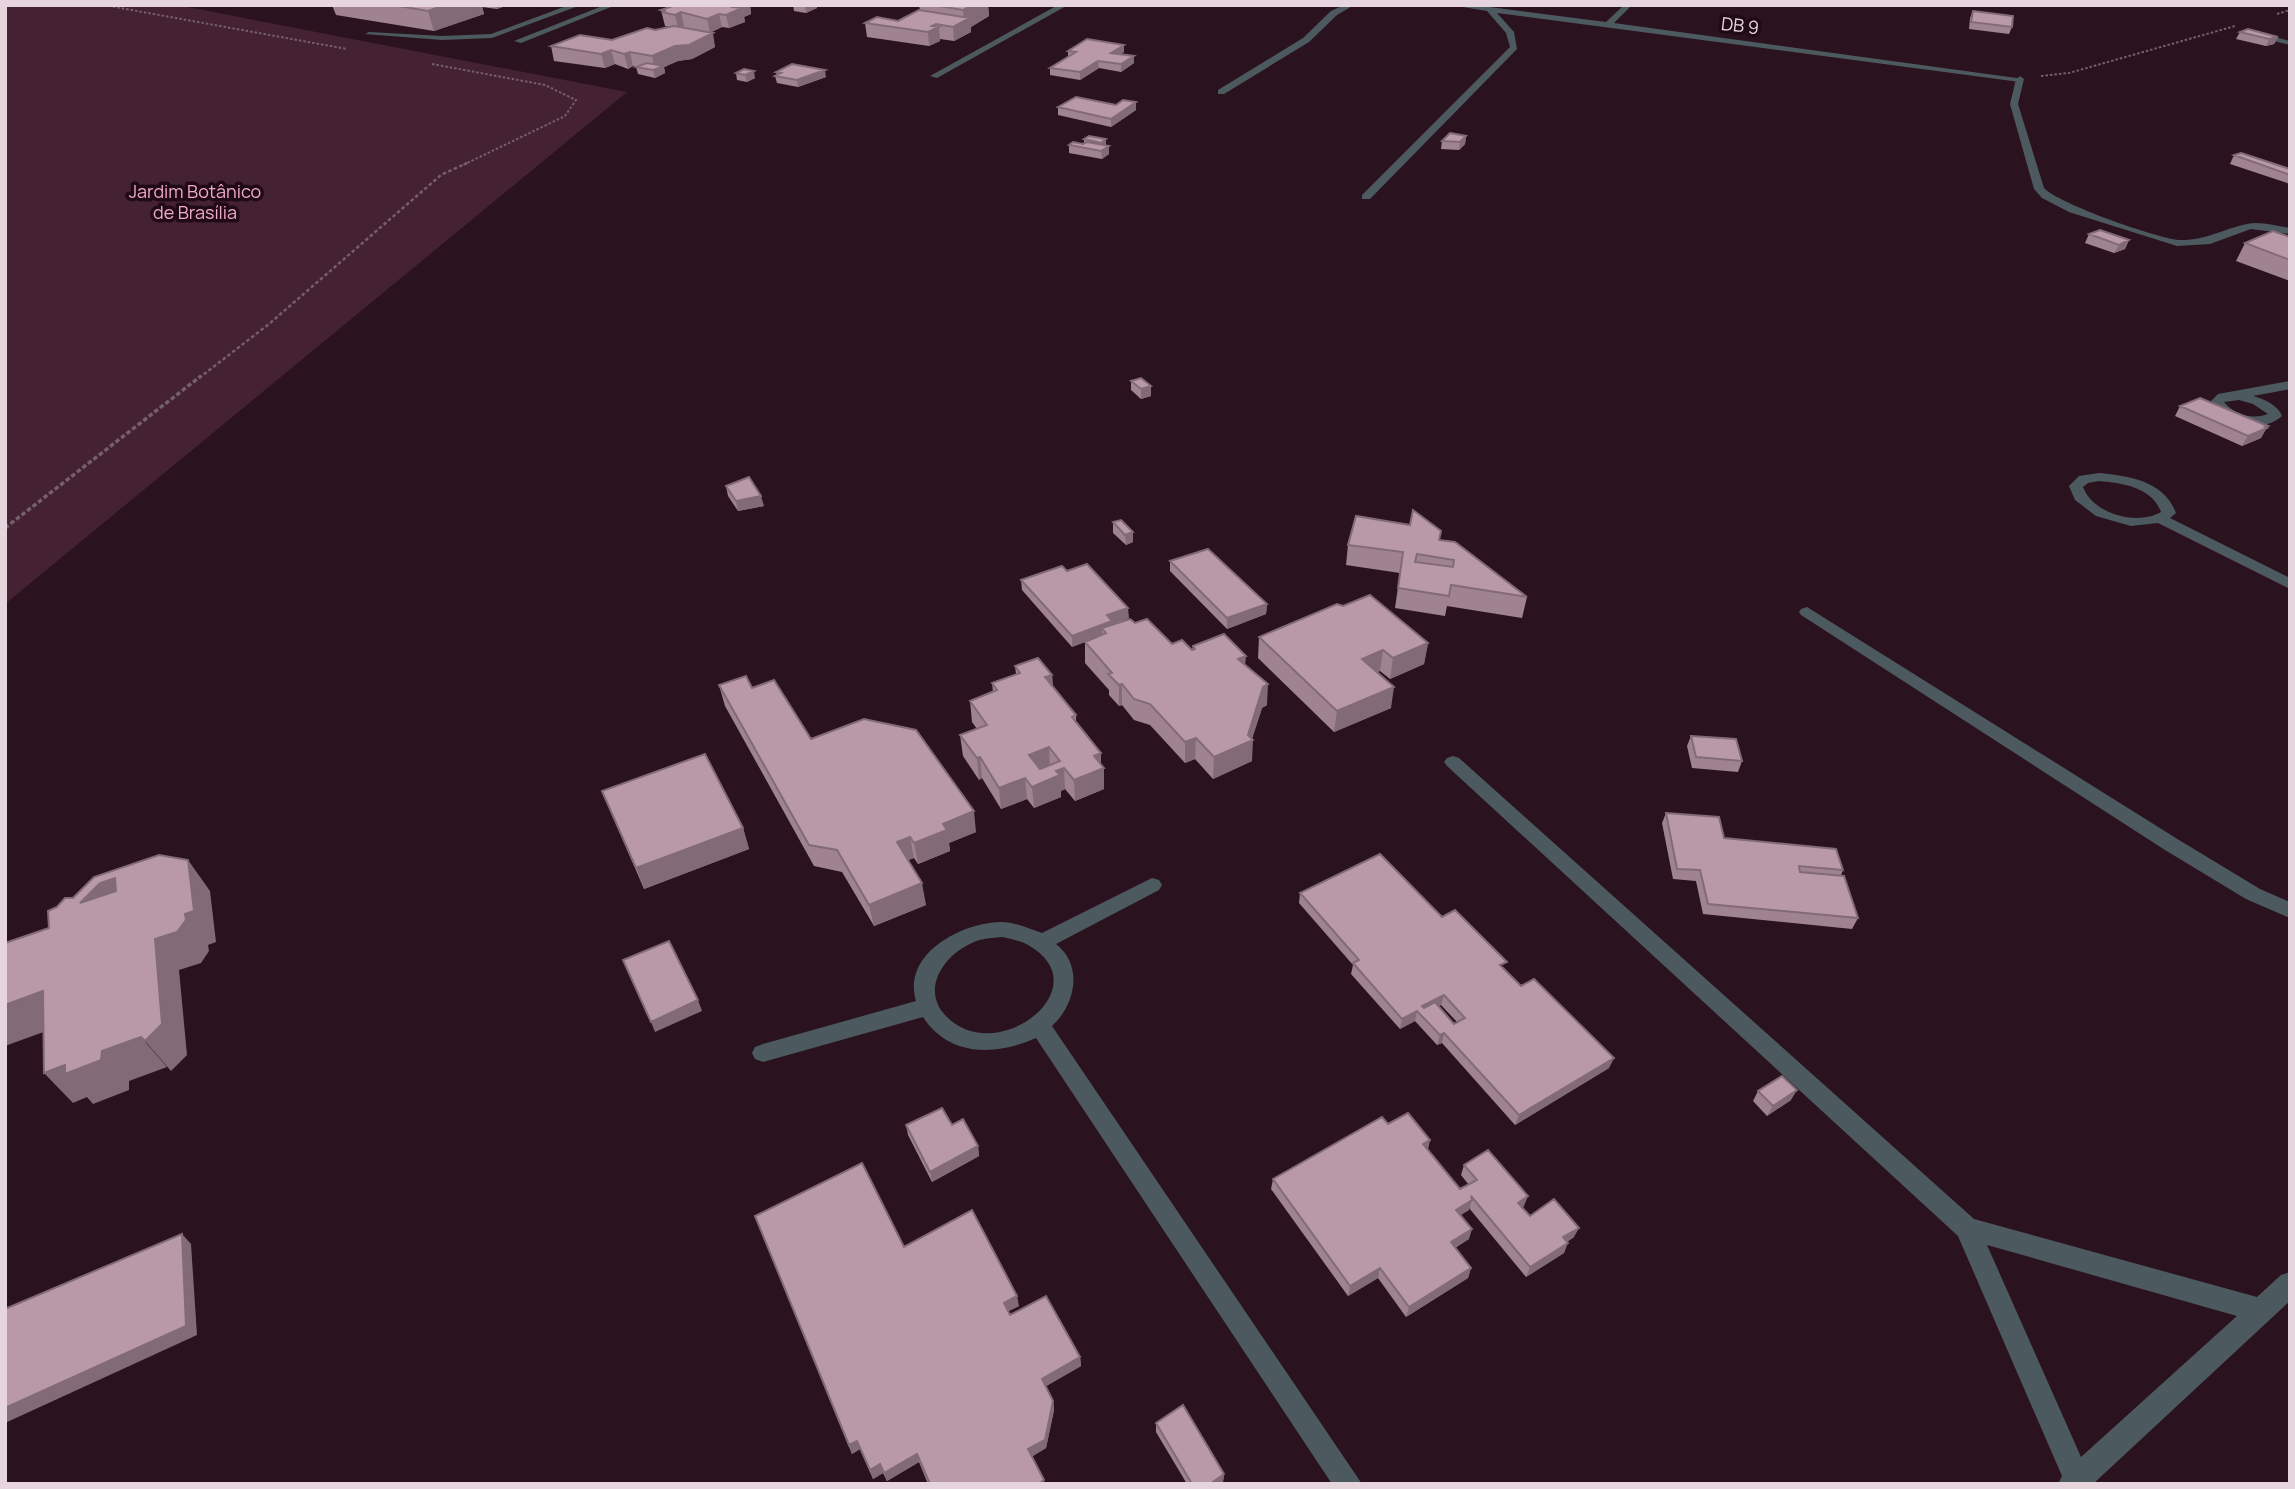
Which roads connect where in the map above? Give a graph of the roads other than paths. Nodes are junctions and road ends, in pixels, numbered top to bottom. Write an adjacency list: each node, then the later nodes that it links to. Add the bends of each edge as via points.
1 (577, 5): 9 (street, via 492,36)
2 (612, 5): 11 (street)
3 (1064, 5): 13 (street)
4 (1350, 5): 14 (street, via 1306,40)
5 (1455, 5): 7 (street, DB 9)
6 (1628, 5): 8 (street)
7 (1490, 10): 8 (street, DB 9); 15 (street, via 1510,32 1514,47)
8 (1608, 25): 16 (street, DB 9, via 2020,79 2014,104 2039,189 2053,200 2177,243 2210,241 2250,226)
9 (369, 34)
10 (2254, 34): 12 (street)
11 (518, 41)
12 (2290, 43)
13 (934, 76)
14 (1221, 92)
15 (1366, 197)
16 (2290, 231)
17 (2290, 385): 18 (street)
18 (2230, 396): 20 (street, via 2266,405 2274,412); 20 (street, via 2217,401 2229,414 2257,421)
19 (2288, 407): 20 (street)
20 (2273, 419)
21 (2162, 520): 21 (street, via 2169,513 2167,503 2139,484 2099,477 2076,486 2087,506 2105,515 2146,523); 22 (street)
22 (2290, 584)
23 (1807, 612): 26 (street, via 2172,845 2253,894)
24 (1453, 762): 31 (street)
25 (1152, 885): 27 (street)
26 (2290, 910)
27 (1043, 942): 28 (street, via 1003,929 980,931 958,940 929,969 923,988); 29 (street, via 1058,956 1065,974 1055,1011)
28 (926, 1006): 29 (street, via 936,1022 953,1035 974,1042 1020,1037); 30 (street)
29 (1040, 1026): 35 (street)
30 (763, 1053)
31 (1967, 1228): 33 (street); 34 (street)
32 (2290, 1284): 33 (street)
33 (2259, 1311): 34 (street)
34 (2075, 1481)
35 (1348, 1484)

